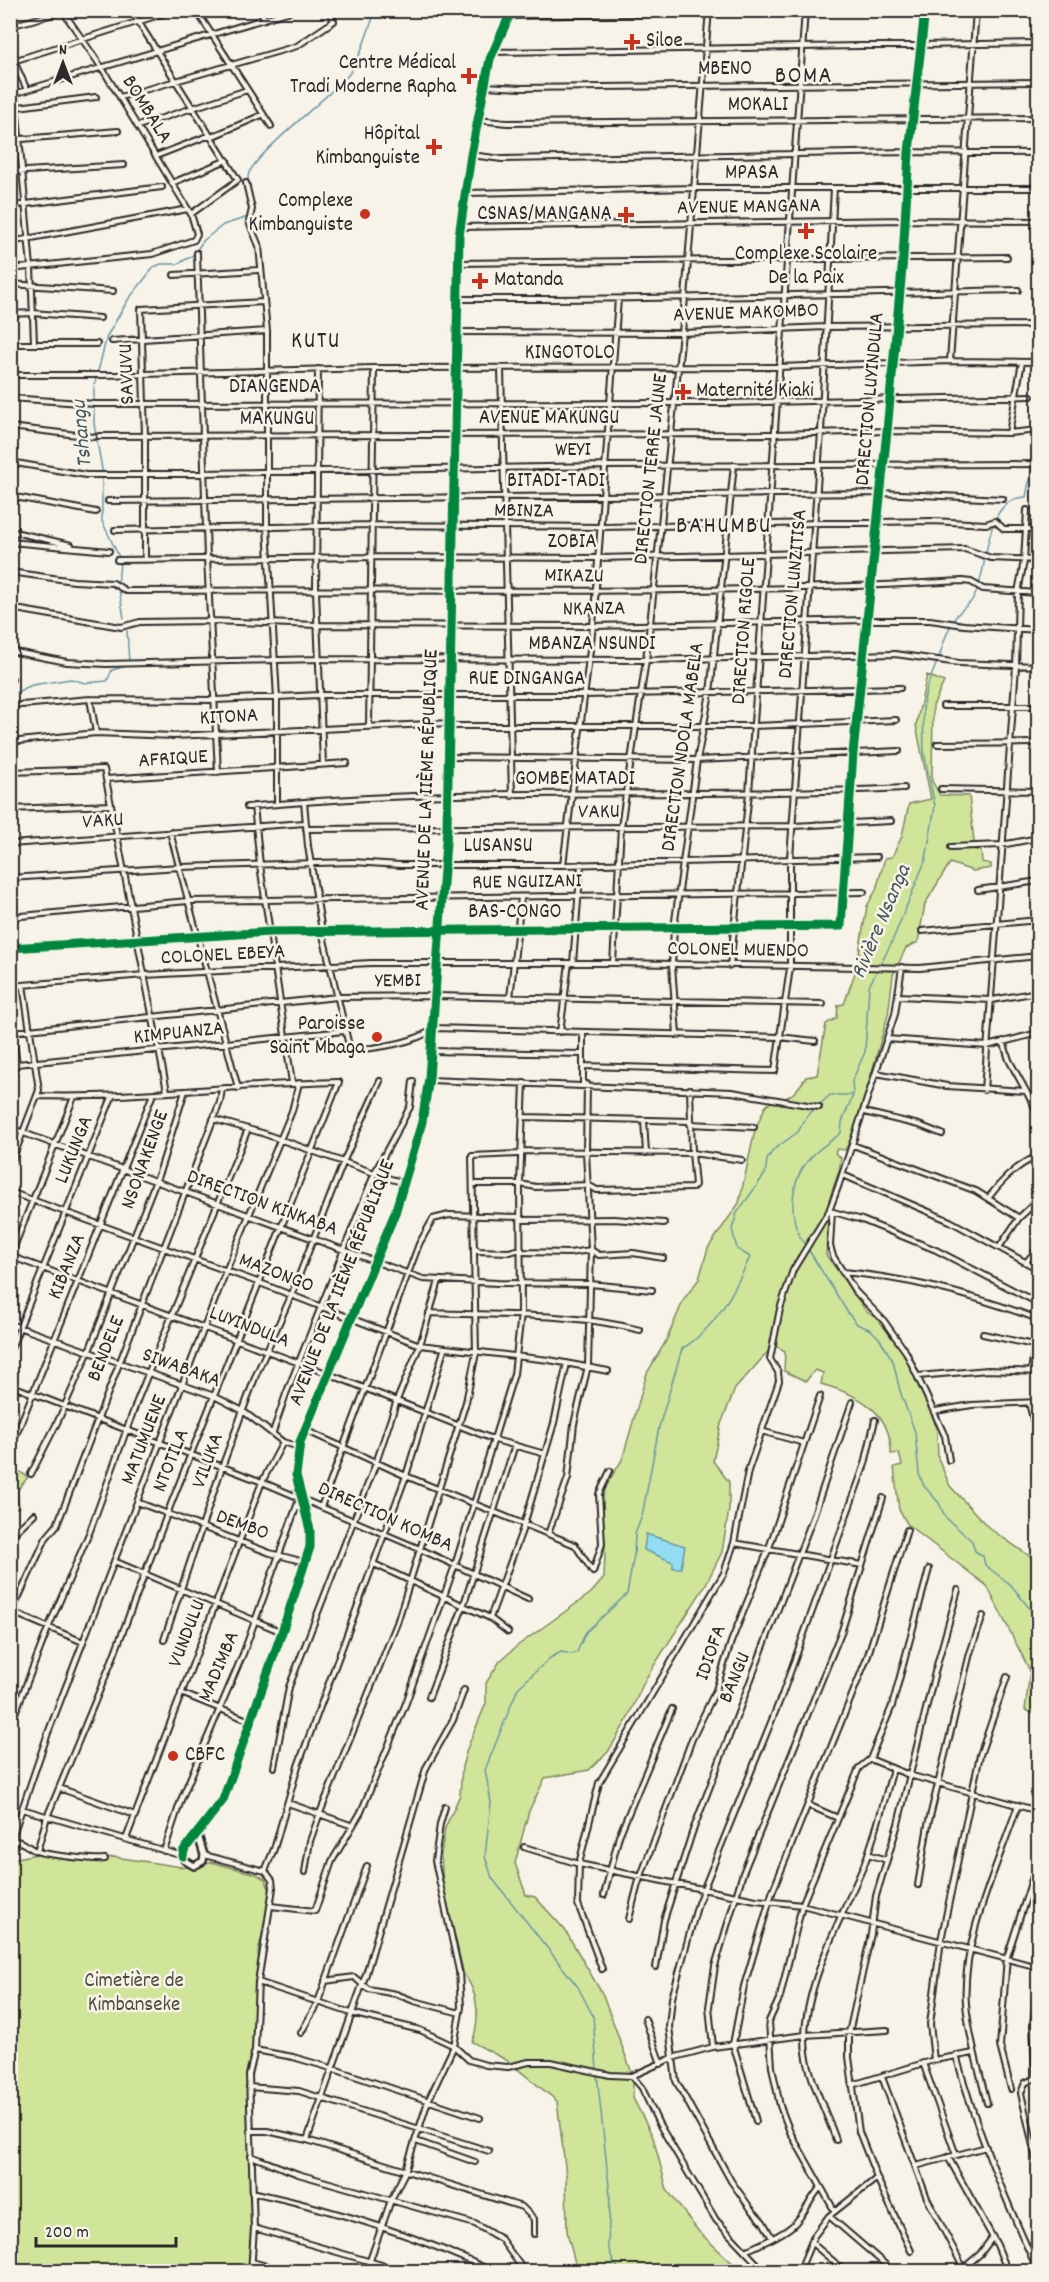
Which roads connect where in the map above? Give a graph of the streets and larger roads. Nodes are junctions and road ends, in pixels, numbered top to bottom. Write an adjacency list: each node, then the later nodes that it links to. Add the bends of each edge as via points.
1 (69, 10): 12 (street)
2 (131, 10): 16 (street)
3 (175, 10): 16 (street)
4 (196, 10): 18 (street)
5 (259, 10): 15 (street)
6 (294, 10): 15 (street)
7 (329, 10): 29 (street, via 334,21 297,46)
8 (848, 10): 11 (street)
9 (925, 10): 22 (street, DIRECTION LUYINDULA)
10 (976, 10): 21 (street)
11 (805, 11): 13 (street); 23 (street, DIRECTION RIGOLE)
12 (62, 12): 17 (street); 19 (street, BOMBALA)
13 (709, 12): 14 (street); 24 (street, DIRECTION TERRE JAUNE)
14 (511, 13): 27 (street, AVENUE DE LA IIÈME RÉPUBLIQUE)
15 (265, 19): 18 (street)
16 (137, 22): 19 (street); 26 (street)
17 (10, 26)
18 (212, 36): 26 (street); 29 (street)
19 (83, 41): 28 (street); 30 (street, BOMBALA)
20 (1038, 43): 21 (street)
21 (972, 44): 22 (street); 33 (street)
22 (919, 45): 23 (street); 34 (street, DIRECTION LUYINDULA)
23 (801, 47): 24 (street); 36 (street, DIRECTION RIGOLE)
24 (705, 49): 27 (street); 35 (street, DIRECTION TERRE JAUNE)
25 (10, 52): 28 (street)
26 (155, 52): 30 (street); 31 (street)
27 (494, 52): 37 (street, AVENUE DE LA IIÈME RÉPUBLIQUE)
28 (12, 61): 38 (street)
29 (229, 64): 31 (street); 39 (street)
30 (102, 68): 38 (street); 42 (street, BOMBALA)
31 (176, 80): 42 (street); 45 (street)
32 (1038, 82): 33 (street, MBENO)
33 (970, 83): 34 (street, MBENO); 48 (street)
34 (916, 84): 36 (street, MBENO); 47 (street, DIRECTION LUYINDULA)
35 (702, 85): 36 (street, MBENO); 37 (street, MBENO); 51 (street, DIRECTION TERRE JAUNE)
36 (798, 85): 52 (street, DIRECTION RIGOLE)
37 (484, 86): 50 (street, AVENUE DE LA IIÈME RÉPUBLIQUE)
38 (27, 90): 40 (street)
39 (247, 90): 45 (street); 46 (street)
40 (13, 94): 43 (street)
41 (96, 97): 43 (street)
42 (120, 97): 53 (street, BOMBALA)
43 (18, 107): 44 (street); 58 (street)
44 (10, 108)
45 (194, 109): 53 (street); 56 (street)
46 (262, 115): 54 (street); 56 (street)
47 (912, 118): 48 (street, MOKALI); 52 (street, MOKALI); 59 (street, DIRECTION LUYINDULA)
48 (968, 118): 49 (street, MOKALI); 60 (street)
49 (1038, 118)
50 (478, 120): 51 (street, MOKALI); 62 (street, AVENUE DE LA IIÈME RÉPUBLIQUE)
51 (700, 121): 52 (street, MOKALI); 65 (street, DIRECTION TERRE JAUNE)
52 (795, 121): 63 (street, DIRECTION RIGOLE)
53 (138, 126): 64 (street, BOMBALA)
54 (271, 126)
55 (118, 131): 58 (street)
56 (211, 137): 64 (street); 66 (street)
57 (10, 140): 58 (street)
58 (19, 140): 68 (street)
59 (909, 152): 60 (street); 63 (street); 75 (street, DIRECTION LUYINDULA)
60 (965, 152): 61 (street); 76 (street)
61 (1038, 153)
62 (471, 155): 65 (street, via 502,159); 79 (street, AVENUE DE LA IIÈME RÉPUBLIQUE)
63 (793, 155): 65 (street); 78 (street, DIRECTION RIGOLE)
64 (156, 156): 70 (street, BOMBALA)
65 (695, 156): 73 (street, DIRECTION TERRE JAUNE)
66 (228, 160): 70 (street); 82 (street, via 237,183)
67 (124, 165): 68 (street)
68 (22, 171): 69 (street); 80 (street)
69 (10, 172)
70 (172, 183): 82 (street, BOMBALA)
71 (246, 183): 102 (street, via 252,209 249,222 259,246)
72 (162, 188): 80 (street)
73 (693, 188): 78 (street, MPASA); 79 (street, MPASA); 88 (street, DIRECTION TERRE JAUNE)
74 (834, 188): 75 (street, MPASA); 78 (street, MPASA); 85 (street, DIRECTION LUNZITISA)
75 (907, 188): 76 (street, MPASA); 83 (street, DIRECTION LUYINDULA)
76 (962, 188): 77 (street, MPASA); 84 (street)
77 (1038, 188)
78 (791, 189): 87 (street, DIRECTION RIGOLE)
79 (465, 194): 89 (street, AVENUE DE LA IIÈME RÉPUBLIQUE)
80 (24, 204): 81 (street); 90 (street)
81 (10, 206)
82 (189, 212): 90 (street); 100 (street, BOMBALA, via 196,230 194,240 166,251)
83 (905, 220): 84 (street, AVENUE MANGANA); 85 (street, AVENUE MANGANA); 93 (street, DIRECTION LUYINDULA)
84 (959, 220): 86 (street, AVENUE MANGANA); 94 (street)
85 (832, 221): 87 (street, AVENUE MANGANA); 96 (street, DIRECTION LUNZITISA)
86 (1038, 221)
87 (788, 223): 88 (street, AVENUE MANGANA); 97 (street, DIRECTION RIGOLE)
88 (690, 225): 89 (street, AVENUE MANGANA); 98 (street, DIRECTION TERRE JAUNE)
89 (461, 227): 99 (street, AVENUE DE LA IIÈME RÉPUBLIQUE)
90 (28, 240): 91 (street); 100 (street)
91 (10, 242)
92 (197, 253): 103 (street)
93 (903, 258): 94 (street); 96 (street); 111 (street, DIRECTION LUYINDULA)
94 (958, 258): 95 (street); 109 (street)
95 (1006, 258)
96 (831, 259): 97 (street); 110 (street, DIRECTION LUNZITISA)
97 (787, 260): 98 (street); 112 (street, DIRECTION RIGOLE)
98 (688, 261): 99 (street); 113 (street, DIRECTION TERRE JAUNE)
99 (458, 263): 114 (street, AVENUE DE LA IIÈME RÉPUBLIQUE)
100 (31, 267): 101 (street); 106 (street)
101 (10, 269)
102 (259, 270): 103 (street); 116 (street)
103 (198, 274): 104 (street); 117 (street)
104 (174, 275)
105 (10, 284): 106 (street)
106 (30, 285): 108 (street); 118 (street)
107 (1018, 290): 109 (street)
108 (113, 291)
109 (954, 291): 111 (street); 122 (street)
110 (829, 292): 111 (street); 112 (street); 123 (street, DIRECTION LUNZITISA)
111 (899, 292): 124 (street, DIRECTION LUYINDULA)
112 (784, 294): 113 (street); 125 (street, DIRECTION RIGOLE)
113 (685, 297): 115 (street); 129 (street, DIRECTION TERRE JAUNE)
114 (456, 299): 115 (street); 128 (street, AVENUE DE LA IIÈME RÉPUBLIQUE)
115 (618, 299): 126 (street)
116 (263, 302): 117 (street, SAVUVU); 127 (street)
117 (200, 306): 130 (street); 131 (street, SAVUVU, via 141,309)
118 (32, 313): 119 (street); 120 (street); 133 (street)
119 (10, 314)
120 (100, 318)
121 (1038, 325): 122 (street, AVENUE MAKOMBO)
122 (952, 326): 124 (street, AVENUE MAKOMBO); 136 (street)
123 (826, 327): 124 (street, AVENUE MAKOMBO); 125 (street, AVENUE MAKOMBO); 140 (street, DIRECTION LUNZITISA)
124 (897, 327): 139 (street, DIRECTION LUYINDULA)
125 (780, 328): 129 (street, AVENUE MAKOMBO); 141 (street, DIRECTION RIGOLE)
126 (616, 330): 128 (street, AVENUE MAKOMBO); 129 (street, AVENUE MAKOMBO); 146 (street)
127 (267, 331): 130 (street); 147 (street)
128 (455, 332): 148 (street, AVENUE DE LA IIÈME RÉPUBLIQUE)
129 (682, 333): 143 (street, DIRECTION TERRE JAUNE)
130 (201, 337): 131 (street); 149 (street)
131 (142, 340): 132 (street); 150 (street, SAVUVU)
132 (112, 341)
133 (34, 343): 134 (street); 135 (street)
134 (10, 344)
135 (97, 344)
136 (950, 361): 137 (street, KINGOTOLO); 139 (street, KINGOTOLO)
137 (1022, 362): 138 (street, KINGOTOLO); 152 (street)
138 (1036, 362)
139 (894, 363): 140 (street, KINGOTOLO); 155 (street, DIRECTION LUYINDULA)
140 (825, 366): 141 (street, KINGOTOLO); 157 (street, DIRECTION LUNZITISA)
141 (778, 367): 143 (street, KINGOTOLO); 156 (street, DIRECTION RIGOLE)
142 (374, 368): 144 (street, KINGOTOLO); 148 (street, KINGOTOLO); 166 (street)
143 (678, 368): 146 (street, KINGOTOLO); 159 (street, DIRECTION TERRE JAUNE)
144 (318, 369): 147 (street, KINGOTOLO); 162 (street)
145 (501, 369): 146 (street, KINGOTOLO); 148 (street, KINGOTOLO); 164 (street)
146 (614, 369): 158 (street)
147 (268, 370): 149 (street, KINGOTOLO); 161 (street)
148 (455, 370): 163 (street, AVENUE DE LA IIÈME RÉPUBLIQUE)
149 (203, 372): 150 (street, KINGOTOLO); 160 (street)
150 (143, 374): 151 (street, KINGOTOLO); 165 (street, SAVUVU)
151 (10, 375)
152 (1014, 396): 153 (street, DIANGENDA); 155 (street, DIANGENDA); 172 (street)
153 (1030, 396)
154 (10, 398): 165 (street, DIANGENDA)
155 (890, 399): 157 (street, DIANGENDA); 169 (street, DIRECTION LUYINDULA)
156 (775, 401): 157 (street, DIANGENDA); 159 (street, DIANGENDA); 173 (street, DIRECTION RIGOLE)
157 (823, 401): 170 (street, DIRECTION LUNZITISA)
158 (612, 402): 159 (street, DIANGENDA); 164 (street, DIANGENDA); 180 (street)
159 (675, 402): 171 (street, DIRECTION TERRE JAUNE)
160 (204, 403): 161 (street, DIANGENDA); 165 (street, DIANGENDA); 175 (street)
161 (268, 403): 162 (street, DIANGENDA); 181 (street)
162 (318, 403): 166 (street, DIANGENDA); 176 (street)
163 (454, 403): 164 (street, DIANGENDA); 166 (street, DIANGENDA); 178 (street, AVENUE DE LA IIÈME RÉPUBLIQUE)
164 (502, 403): 179 (street)
165 (144, 404): 174 (street, SAVUVU)
166 (374, 404): 177 (street)
167 (10, 427): 174 (street, MAKUNGU, via 97,436)
168 (1038, 430): 172 (street, AVENUE MAKUNGU)
169 (887, 431): 170 (street, AVENUE MAKUNGU); 172 (street, AVENUE MAKUNGU); 183 (street, DIRECTION LUYINDULA)
170 (821, 432): 173 (street, AVENUE MAKUNGU); 188 (street, DIRECTION LUNZITISA)
171 (671, 433): 173 (street, AVENUE MAKUNGU); 180 (street, AVENUE MAKUNGU); 185 (street, DIRECTION TERRE JAUNE)
172 (1009, 433)
173 (774, 434): 187 (street, DIRECTION RIGOLE)
174 (145, 435): 175 (street, MAKUNGU); 195 (street, SAVUVU)
175 (205, 435): 181 (street, MAKUNGU); 196 (street)
176 (318, 435): 177 (street, MAKUNGU); 181 (street, MAKUNGU); 193 (street)
177 (374, 435): 178 (street, MAKUNGU); 192 (street)
178 (455, 435): 179 (street, AVENUE MAKUNGU); 191 (street, AVENUE DE LA IIÈME RÉPUBLIQUE)
179 (502, 435): 180 (street, AVENUE MAKUNGU); 190 (street)
180 (609, 435): 189 (street)
181 (268, 436): 194 (street)
182 (10, 462): 195 (street, WEYI, via 96,475)
183 (884, 464): 184 (street, WEYI); 188 (street, WEYI); 198 (street, DIRECTION LUYINDULA)
184 (1038, 464)
185 (668, 465): 186 (street, WEYI); 189 (street, WEYI); 202 (street, DIRECTION TERRE JAUNE)
186 (734, 465): 187 (street, WEYI); 203 (street, DIRECTION NDOLA MABELA)
187 (771, 465): 188 (street, WEYI); 199 (street, DIRECTION RIGOLE)
188 (818, 465): 197 (street, DIRECTION LUNZITISA)
189 (606, 466): 190 (street, WEYI); 206 (street)
190 (504, 467): 191 (street, WEYI); 207 (street)
191 (454, 468): 192 (street, WEYI); 201 (street, AVENUE DE LA IIÈME RÉPUBLIQUE)
192 (373, 469): 193 (street, WEYI); 205 (street)
193 (316, 470): 194 (street, WEYI); 204 (street)
194 (267, 473): 196 (street, WEYI); 208 (street)
195 (144, 474): 196 (street, WEYI); 211 (street, SAVUVU)
196 (206, 474): 212 (street)
197 (817, 493): 198 (street, BITADI-TADI); 199 (street, BITADI-TADI); 218 (street, DIRECTION LUNZITISA)
198 (880, 493): 209 (street, BITADI-TADI); 215 (street, DIRECTION LUYINDULA)
199 (770, 495): 203 (street, BITADI-TADI); 217 (street, DIRECTION RIGOLE)
200 (10, 496): 214 (street)
201 (453, 496): 205 (street, BITADI-TADI); 207 (street, BITADI-TADI); 220 (street, AVENUE DE LA IIÈME RÉPUBLIQUE)
202 (664, 496): 203 (street, BITADI-TADI); 206 (street, BITADI-TADI); 222 (street, DIRECTION TERRE JAUNE)
203 (731, 496): 223 (street, DIRECTION NDOLA MABELA)
204 (316, 497): 205 (street, BITADI-TADI); 208 (street, BITADI-TADI); 219 (street)
205 (372, 497): 216 (street)
206 (605, 497): 207 (street, BITADI-TADI); 225 (street)
207 (504, 498): 221 (street)
208 (267, 499): 212 (street, BITADI-TADI); 224 (street)
209 (1003, 499)
210 (108, 501): 211 (street, BITADI-TADI)
211 (145, 501): 212 (street, BITADI-TADI); 229 (street, SAVUVU)
212 (206, 501): 226 (street)
213 (1027, 510): 230 (street)
214 (96, 512)
215 (878, 523): 218 (street, MBINZA); 230 (street, MBINZA, via 995,521 1004,529); 235 (street, DIRECTION LUYINDULA)
216 (373, 525): 219 (street, MBINZA); 220 (street, MBINZA); 239 (street)
217 (767, 525): 218 (street, MBINZA); 223 (street, MBINZA); 237 (street, DIRECTION RIGOLE)
218 (814, 525): 236 (street, DIRECTION LUNZITISA)
219 (316, 526): 224 (street, MBINZA); 243 (street)
220 (453, 526): 221 (street, MBINZA); 240 (street, AVENUE DE LA IIÈME RÉPUBLIQUE)
221 (505, 526): 225 (street, MBINZA); 246 (street)
222 (660, 526): 223 (street, MBINZA); 225 (street, MBINZA); 241 (street, DIRECTION TERRE JAUNE)
223 (728, 526): 238 (street, DIRECTION NDOLA MABELA)
224 (267, 527): 226 (street, MBINZA); 245 (street)
225 (602, 527): 244 (street)
226 (207, 528): 229 (street, MBINZA); 242 (street)
227 (1038, 529): 230 (street, MBINZA)
228 (115, 530): 229 (street, MBINZA)
229 (145, 530): 248 (street, SAVUVU)
230 (1027, 530): 250 (street)
231 (10, 531): 233 (street)
232 (10, 542): 233 (street)
233 (80, 548): 234 (street)
234 (109, 551)
235 (874, 551): 236 (street, ZOBIA); 250 (street, ZOBIA, via 965,549 991,558); 252 (street, DIRECTION LUYINDULA)
236 (812, 554): 237 (street, ZOBIA); 253 (street, DIRECTION LUNZITISA)
237 (766, 555): 238 (street, ZOBIA); 256 (street, DIRECTION RIGOLE)
238 (725, 556): 241 (street, ZOBIA); 255 (street, DIRECTION NDOLA MABELA)
239 (373, 557): 240 (street, ZOBIA); 243 (street, ZOBIA); 258 (street)
240 (452, 557): 246 (street, ZOBIA); 259 (street, AVENUE DE LA IIÈME RÉPUBLIQUE)
241 (657, 557): 244 (street, ZOBIA); 261 (street, DIRECTION TERRE JAUNE)
242 (207, 558): 245 (street, ZOBIA); 248 (street, ZOBIA); 262 (street)
243 (316, 558): 245 (street, ZOBIA); 257 (street)
244 (600, 558): 246 (street, ZOBIA); 263 (street)
245 (269, 559): 254 (street)
246 (506, 559): 260 (street)
247 (117, 560): 248 (street, ZOBIA)
248 (145, 560)
249 (1038, 560): 250 (street, ZOBIA)
250 (1024, 561): 264 (street)
251 (10, 572): 262 (street, MIKAZU, via 113,583 126,591)
252 (870, 587): 253 (street, MIKAZU); 264 (street, MIKAZU, via 962,581 983,589); 267 (street, DIRECTION LUYINDULA)
253 (810, 588): 256 (street, MIKAZU); 270 (street, DIRECTION LUNZITISA)
254 (270, 589): 257 (street, MIKAZU); 262 (street, MIKAZU); 269 (street)
255 (721, 590): 256 (street, MIKAZU); 261 (street, MIKAZU); 272 (street, DIRECTION NDOLA MABELA)
256 (763, 590): 271 (street, DIRECTION RIGOLE)
257 (316, 591): 258 (street, MIKAZU); 275 (street)
258 (371, 591): 259 (street, MIKAZU); 273 (street)
259 (452, 591): 260 (street, MIKAZU); 276 (street, AVENUE DE LA IIÈME RÉPUBLIQUE)
260 (507, 591): 263 (street, MIKAZU); 277 (street)
261 (654, 591): 263 (street, MIKAZU); 274 (street, DIRECTION TERRE JAUNE)
262 (210, 592): 268 (street)
263 (596, 592): 278 (street)
264 (1018, 592): 265 (street, MIKAZU); 279 (street)
265 (1038, 593)
266 (10, 608): 268 (street, NKANZA, via 121,627 150,622)
267 (866, 620): 270 (street, NKANZA); 279 (street, NKANZA, via 930,620); 282 (street, DIRECTION LUYINDULA)
268 (211, 621): 269 (street, NKANZA); 293 (street)
269 (272, 621): 275 (street, NKANZA); 288 (street)
270 (807, 621): 271 (street, NKANZA); 283 (street, DIRECTION LUNZITISA)
271 (760, 622): 272 (street, NKANZA); 285 (street, DIRECTION RIGOLE)
272 (716, 623): 274 (street, NKANZA); 284 (street, DIRECTION NDOLA MABELA)
273 (369, 624): 275 (street, NKANZA); 276 (street, NKANZA); 289 (street)
274 (650, 624): 278 (street, NKANZA); 292 (street, DIRECTION TERRE JAUNE)
275 (317, 625): 286 (street)
276 (453, 625): 277 (street, NKANZA); 287 (street, AVENUE DE LA IIÈME RÉPUBLIQUE)
277 (508, 626): 278 (street, NKANZA); 290 (street)
278 (593, 626): 291 (street)
279 (1018, 629): 280 (street, NKANZA); 295 (street)
280 (1038, 630)
281 (10, 651): 293 (street, MBANZA NSUNDI, via 67,662)
282 (862, 654): 283 (street, MBANZA NSUNDI); 295 (street, MBANZA NSUNDI); 297 (street, DIRECTION LUYINDULA)
283 (804, 657): 285 (street, MBANZA NSUNDI); 298 (street, DIRECTION LUNZITISA)
284 (714, 658): 285 (street, MBANZA NSUNDI); 292 (street, MBANZA NSUNDI); 300 (street, DIRECTION NDOLA MABELA)
285 (758, 658): 301 (street, DIRECTION RIGOLE)
286 (320, 659): 288 (street, MBANZA NSUNDI); 289 (street, MBANZA NSUNDI); 303 (street)
287 (452, 659): 289 (street, MBANZA NSUNDI); 290 (street, MBANZA NSUNDI); 306 (street, AVENUE DE LA IIÈME RÉPUBLIQUE)
288 (275, 660): 293 (street, MBANZA NSUNDI); 307 (street)
289 (370, 660): 304 (street)
290 (510, 660): 291 (street, MBANZA NSUNDI); 302 (street)
291 (589, 660): 292 (street, MBANZA NSUNDI); 305 (street)
292 (646, 660): 299 (street, DIRECTION TERRE JAUNE)
293 (214, 663): 309 (street)
294 (1038, 666): 295 (street, MBANZA NSUNDI)
295 (1017, 667): 313 (street)
296 (900, 688): 297 (street, RUE DINGANGA)
297 (859, 689): 298 (street, RUE DINGANGA); 315 (street, DIRECTION LUYINDULA)
298 (801, 691): 301 (street, RUE DINGANGA); 316 (street, DIRECTION LUNZITISA)
299 (642, 693): 300 (street, RUE DINGANGA); 305 (street, RUE DINGANGA); 324 (street, DIRECTION TERRE JAUNE)
300 (710, 693): 301 (street, RUE DINGANGA); 321 (street, DIRECTION NDOLA MABELA)
301 (755, 693): 322 (street, DIRECTION RIGOLE)
302 (511, 694): 305 (street, RUE DINGANGA); 306 (street, RUE DINGANGA); 320 (street)
303 (319, 695): 304 (street, RUE DINGANGA); 307 (street, RUE DINGANGA); 323 (street)
304 (369, 695): 306 (street, RUE DINGANGA); 318 (street)
305 (585, 695): 319 (street)
306 (451, 696): 317 (street, AVENUE DE LA IIÈME RÉPUBLIQUE)
307 (277, 698): 309 (street, RUE DINGANGA); 325 (street)
308 (90, 699): 309 (street, RUE DINGANGA); 310 (street, RUE DINGANGA); 326 (street)
309 (216, 700): 327 (street)
310 (10, 706)
311 (943, 706): 313 (street)
312 (1038, 706): 313 (street)
313 (1012, 707): 331 (street)
314 (896, 720): 315 (street, KITONA)
315 (856, 722): 316 (street, KITONA); 333 (street, DIRECTION LUYINDULA)
316 (798, 723): 322 (street, KITONA); 334 (street, DIRECTION LUNZITISA)
317 (451, 724): 318 (street, KITONA); 320 (street, KITONA); 335 (street, AVENUE DE LA IIÈME RÉPUBLIQUE)
318 (369, 725): 323 (street, KITONA)
319 (579, 725): 320 (street, KITONA); 324 (street, KITONA); 337 (street)
320 (511, 726): 336 (street)
321 (703, 726): 322 (street, KITONA); 324 (street, KITONA); 340 (street, DIRECTION NDOLA MABELA)
322 (753, 726): 339 (street, DIRECTION RIGOLE)
323 (320, 727): 325 (street, KITONA); 342 (street)
324 (634, 727): 338 (street, DIRECTION TERRE JAUNE)
325 (276, 731): 327 (street, KITONA); 343 (street)
326 (96, 733): 327 (street, KITONA); 328 (street, KITONA)
327 (216, 735): 345 (street)
328 (10, 742)
329 (1038, 743): 331 (street)
330 (938, 744): 331 (street)
331 (1010, 745): 351 (street)
332 (899, 751): 333 (street)
333 (853, 753): 334 (street); 350 (street, DIRECTION LUYINDULA)
334 (796, 756): 339 (street); 349 (street, DIRECTION LUNZITISA)
335 (449, 757): 336 (street); 357 (street, AVENUE DE LA IIÈME RÉPUBLIQUE)
336 (511, 758): 337 (street); 358 (street)
337 (575, 759): 338 (street); 353 (street)
338 (630, 759): 340 (street); 356 (street, DIRECTION TERRE JAUNE)
339 (752, 759): 340 (street); 354 (street, DIRECTION RIGOLE)
340 (697, 760): 355 (street, DIRECTION NDOLA MABELA)
341 (347, 763): 342 (street, AFRIQUE)
342 (323, 764): 343 (street, AFRIQUE)
343 (276, 767): 345 (street, AFRIQUE); 360 (street)
344 (10, 772): 346 (street, via 102,767)
345 (218, 772): 346 (street, AFRIQUE)
346 (106, 779): 361 (street)
347 (904, 788): 350 (street, GOMBE MATADI)
348 (941, 789): 351 (street)
349 (795, 790): 350 (street, GOMBE MATADI); 354 (street, GOMBE MATADI); 371 (street, DIRECTION LUNZITISA)
350 (852, 790): 367 (street, DIRECTION LUYINDULA)
351 (1007, 791): 352 (street); 380 (street)
352 (1038, 791)
353 (573, 793): 356 (street, GOMBE MATADI); 358 (street, GOMBE MATADI); 374 (street)
354 (749, 793): 355 (street, GOMBE MATADI); 368 (street, DIRECTION RIGOLE)
355 (694, 794): 356 (street, GOMBE MATADI); 370 (street, DIRECTION NDOLA MABELA)
356 (625, 795): 372 (street, DIRECTION TERRE JAUNE)
357 (448, 796): 358 (street, GOMBE MATADI); 359 (street, GOMBE MATADI); 373 (street, AVENUE DE LA IIÈME RÉPUBLIQUE)
358 (512, 796)
359 (304, 801): 360 (street, GOMBE MATADI); 366 (street)
360 (277, 804): 362 (street, GOMBE MATADI)
361 (111, 805): 364 (street); 377 (street)
362 (254, 806): 363 (street, GOMBE MATADI); 369 (street)
363 (247, 807)
364 (10, 809)
365 (891, 821): 367 (street, VAKU)
366 (305, 823): 369 (street, VAKU); 375 (street)
367 (849, 823): 371 (street, VAKU); 382 (street, DIRECTION LUYINDULA)
368 (746, 825): 370 (street, VAKU); 371 (street, VAKU); 385 (street, DIRECTION RIGOLE)
369 (256, 826): 376 (street, VAKU); 390 (street)
370 (688, 826): 372 (street, VAKU); 386 (street, DIRECTION NDOLA MABELA)
371 (793, 826): 384 (street, DIRECTION LUNZITISA)
372 (621, 827): 374 (street, VAKU); 387 (street, DIRECTION TERRE JAUNE)
373 (447, 828): 374 (street, VAKU); 375 (street, VAKU); 391 (street, AVENUE DE LA IIÈME RÉPUBLIQUE)
374 (567, 828): 392 (street)
375 (306, 829): 388 (street)
376 (170, 832): 377 (street, VAKU); 393 (street)
377 (117, 837): 379 (street, VAKU); 394 (street)
378 (1038, 838): 380 (street)
379 (10, 844)
380 (1001, 845): 381 (street); 397 (street)
381 (951, 847)
382 (846, 856): 383 (street, LUSANSU); 384 (street, LUSANSU); 401 (street, DIRECTION LUYINDULA)
383 (877, 857)
384 (790, 858): 385 (street, LUSANSU); 400 (street, DIRECTION LUNZITISA)
385 (742, 860): 386 (street, LUSANSU); 402 (street, DIRECTION RIGOLE)
386 (682, 861): 387 (street, LUSANSU); 404 (street, DIRECTION NDOLA MABELA)
387 (619, 862): 389 (street, LUSANSU); 403 (street, DIRECTION TERRE JAUNE)
388 (310, 864): 390 (street, LUSANSU); 391 (street, LUSANSU); 409 (street)
389 (581, 864): 392 (street, LUSANSU); 405 (street)
390 (260, 865): 393 (street, LUSANSU); 408 (street)
391 (444, 865): 392 (street, LUSANSU); 407 (street, AVENUE DE LA IIÈME RÉPUBLIQUE)
392 (563, 865)
393 (180, 867): 394 (street, LUSANSU); 410 (street)
394 (125, 870): 395 (street, LUSANSU); 411 (street)
395 (10, 878)
396 (1038, 880): 397 (street)
397 (1000, 888): 398 (street); 414 (street)
398 (978, 890)
399 (864, 892): 401 (street, RUE NGUIZANI)
400 (791, 893): 401 (street, RUE NGUIZANI); 402 (street, RUE NGUIZANI); 416 (street, DIRECTION LUNZITISA)
401 (844, 893): 415 (street, DIRECTION LUYINDULA)
402 (738, 895): 404 (street, RUE NGUIZANI); 418 (street, DIRECTION RIGOLE)
403 (617, 896): 404 (street, RUE NGUIZANI); 405 (street, RUE NGUIZANI); 419 (street, DIRECTION TERRE JAUNE)
404 (677, 896): 417 (street, DIRECTION NDOLA MABELA)
405 (580, 897): 406 (street, RUE NGUIZANI); 421 (street)
406 (521, 898): 407 (street, RUE NGUIZANI); 420 (street)
407 (441, 899): 409 (street, RUE NGUIZANI); 423 (street, AVENUE DE LA IIÈME RÉPUBLIQUE)
408 (267, 900): 409 (street, RUE NGUIZANI); 410 (street, RUE NGUIZANI); 424 (street)
409 (318, 900): 425 (street)
410 (188, 901): 411 (street, RUE NGUIZANI); 426 (street)
411 (131, 906): 412 (street, RUE NGUIZANI); 427 (street)
412 (10, 917)
413 (1038, 920): 414 (street)
414 (997, 925): 422 (street); 431 (street)
415 (841, 926): 416 (street, BAS-CONGO)
416 (791, 927): 418 (street, BAS-CONGO); 440 (street, DIRECTION LUNZITISA)
417 (674, 928): 418 (street, BAS-CONGO); 419 (street, BAS-CONGO); 436 (street, DIRECTION NDOLA MABELA)
418 (735, 928): 437 (street, DIRECTION RIGOLE)
419 (615, 929): 421 (street, BAS-CONGO); 434 (street, DIRECTION TERRE JAUNE)
420 (518, 930): 421 (street, BAS-CONGO); 423 (street, BAS-CONGO); 432 (street)
421 (577, 930): 433 (street)
422 (922, 930)
423 (440, 931): 425 (street, BAS-CONGO); 430 (street, AVENUE DE LA IIÈME RÉPUBLIQUE)
424 (270, 932): 425 (street, BAS-CONGO); 426 (street, BAS-CONGO); 439 (street)
425 (322, 932): 435 (street)
426 (196, 935): 427 (street, BAS-CONGO); 441 (street)
427 (138, 939): 428 (street, BAS-CONGO); 442 (street)
428 (10, 948)
429 (1038, 956): 431 (street, COLONEL MUENDO)
430 (437, 961): 432 (street, COLONEL MUENDO); 435 (street, COLONEL EBEYA); 446 (street, AVENUE DE LA IIÈME RÉPUBLIQUE)
431 (994, 962): 438 (street, COLONEL MUENDO); 452 (street)
432 (513, 963): 433 (street, COLONEL MUENDO); 449 (street)
433 (571, 963): 434 (street, COLONEL MUENDO); 450 (street)
434 (613, 963): 436 (street, COLONEL MUENDO)
435 (331, 965): 439 (street, COLONEL EBEYA); 448 (street)
436 (672, 965): 437 (street, COLONEL MUENDO); 451 (street, DIRECTION NDOLA MABELA)
437 (730, 966): 440 (street, COLONEL MUENDO)
438 (902, 967): 440 (street, COLONEL MUENDO); 447 (street)
439 (275, 968): 441 (street, COLONEL EBEYA); 453 (street)
440 (790, 968): 454 (street, DIRECTION LUNZITISA)
441 (207, 972): 442 (street, COLONEL EBEYA); 456 (street)
442 (145, 975): 443 (street, COLONEL EBEYA); 458 (street)
443 (22, 985): 444 (street, COLONEL EBEYA); 460 (street)
444 (10, 986)
445 (1038, 992): 452 (street)
446 (436, 996): 448 (street, YEMBI); 449 (street, YEMBI); 459 (street, AVENUE DE LA IIÈME RÉPUBLIQUE)
447 (898, 996): 452 (street); 469 (street)
448 (337, 997): 453 (street, YEMBI); 461 (street)
449 (510, 998): 450 (street, YEMBI)
450 (566, 999): 451 (street, YEMBI); 463 (street)
451 (674, 1000): 454 (street, YEMBI); 466 (street, DIRECTION NDOLA MABELA)
452 (992, 1000): 473 (street)
453 (280, 1003): 456 (street, YEMBI); 468 (street)
454 (784, 1003): 455 (street, YEMBI); 467 (street, DIRECTION LUNZITISA)
455 (823, 1004)
456 (218, 1010): 458 (street, YEMBI); 472 (street)
457 (10, 1016): 462 (street)
458 (153, 1016): 460 (street, YEMBI); 474 (street)
459 (434, 1028): 461 (street, via 387,1047 352,1050); 463 (street); 475 (street, AVENUE DE LA IIÈME RÉPUBLIQUE)
460 (28, 1029): 462 (street, YEMBI); 478 (street)
461 (344, 1031): 468 (street, KIMPUANZA)
462 (12, 1032): 477 (street)
463 (560, 1032): 464 (street)
464 (583, 1033): 466 (street); 476 (street)
465 (1038, 1033): 471 (street)
466 (677, 1035): 467 (street)
467 (779, 1037): 470 (street); 479 (street, DIRECTION LUNZITISA, via 773,1073)
468 (287, 1039): 472 (street, KIMPUANZA); 485 (street)
469 (887, 1039): 473 (street); 480 (street)
470 (815, 1041)
471 (1003, 1041): 473 (street); 495 (street)
472 (226, 1044): 474 (street, KIMPUANZA); 489 (street)
473 (987, 1046): 492 (street)
474 (159, 1051): 478 (street, KIMPUANZA); 493 (street)
475 (431, 1051): 476 (street); 484 (street, AVENUE DE LA IIÈME RÉPUBLIQUE)
476 (583, 1054): 479 (street)
477 (17, 1064): 478 (street, KIMPUANZA); 481 (street)
478 (35, 1065): 497 (street)
479 (583, 1066): 488 (street)
480 (876, 1073): 492 (street); 503 (street)
481 (10, 1077)
482 (380, 1081): 526 (street, VILUKA)
483 (413, 1081): 529 (street, via 410,1107)
484 (428, 1081): 487 (street); 531 (street, AVENUE DE LA IIÈME RÉPUBLIQUE, via 424,1113)
485 (292, 1083): 486 (street); 489 (street)
486 (298, 1083): 515 (street, MATUMUENE); 518 (street, NTOTILA, via 339,1082)
487 (524, 1083): 488 (street); 505 (street)
488 (585, 1084): 491 (street); 506 (street)
489 (238, 1088): 490 (street)
490 (222, 1089): 494 (street); 507 (street, BENDELE)
491 (690, 1089): 502 (street); 509 (street)
492 (984, 1090): 495 (street)
493 (167, 1091): 494 (street); 496 (street)
494 (185, 1091): 532 (street, NSONAKENGE)
495 (1026, 1091): 501 (street)
496 (153, 1094): 500 (street); 528 (street, KIBANZA)
497 (38, 1096): 499 (street); 513 (street)
498 (1038, 1096): 501 (street)
499 (74, 1097): 500 (street); 516 (street)
500 (112, 1097): 523 (street, LUKUNGA)
501 (1031, 1100): 504 (street)
502 (819, 1107)
503 (864, 1112): 514 (street); 517 (street)
504 (1038, 1113)
505 (523, 1117): 506 (street); 519 (street)
506 (587, 1118): 508 (street); 520 (street)
507 (213, 1119): 512 (street); 537 (street, BENDELE)
508 (644, 1120): 509 (street); 521 (street)
509 (690, 1123): 511 (street); 522 (street)
510 (10, 1128): 513 (street, DIRECTION KINKABA)
511 (754, 1128)
512 (248, 1129): 515 (street); 541 (street)
513 (24, 1133): 516 (street, DIRECTION KINKABA); 527 (street)
514 (942, 1134)
515 (281, 1140): 518 (street); 544 (street, MATUMUENE)
516 (57, 1145): 523 (street, DIRECTION KINKABA); 540 (street)
517 (853, 1146): 530 (street); 538 (street)
518 (313, 1151): 526 (street); 551 (street, NTOTILA)
519 (522, 1151): 520 (street); 533 (street, via 472,1156); 534 (street)
520 (586, 1152): 521 (street); 535 (street)
521 (646, 1153): 522 (street)
522 (692, 1153): 525 (street); 535 (street, via 692,1188 597,1190)
523 (89, 1156): 528 (street, DIRECTION KINKABA); 543 (street, LUKUNGA)
524 (1038, 1156): 538 (street, via 1000,1182)
525 (742, 1160)
526 (343, 1162): 529 (street); 553 (street, VILUKA)
527 (10, 1166)
528 (122, 1168): 532 (street, DIRECTION KINKABA); 550 (street, KIBANZA)
529 (375, 1172): 531 (street, via 402,1182); 558 (street)
530 (843, 1175): 542 (street); 554 (street)
531 (406, 1179): 564 (street, AVENUE DE LA IIÈME RÉPUBLIQUE)
532 (156, 1182): 537 (street, DIRECTION KINKABA); 552 (street, NSONAKENGE)
533 (473, 1184): 534 (street); 545 (street)
534 (520, 1184): 535 (street); 546 (street)
535 (588, 1185): 548 (street)
536 (10, 1192): 540 (street, MAZONGO)
537 (186, 1193): 541 (street, DIRECTION KINKABA); 556 (street, BENDELE)
538 (988, 1197): 547 (street)
539 (1038, 1200): 547 (street)
540 (34, 1201): 543 (street, MAZONGO); 561 (street)
541 (218, 1204): 544 (street, DIRECTION KINKABA); 563 (street)
542 (830, 1211): 569 (street, via 830,1246); 580 (street, via 936,1250); 636 (street, via 793,1270 786,1289 770,1359 779,1381)
543 (66, 1213): 550 (street, MAZONGO); 566 (street, LUKUNGA)
544 (249, 1215): 551 (street, DIRECTION KINKABA); 568 (street, MATUMUENE)
545 (474, 1216): 546 (street); 555 (street); 570 (street, via 440,1215 433,1219)
546 (521, 1217): 548 (street); 559 (street)
547 (1018, 1218): 554 (street)
548 (590, 1219): 549 (street); 560 (street)
549 (664, 1223)
550 (100, 1226): 552 (street, MAZONGO); 571 (street, KIBANZA)
551 (282, 1227): 553 (street, DIRECTION KINKABA); 575 (street, NTOTILA)
552 (132, 1238): 556 (street, MAZONGO); 578 (street, NSONAKENGE)
553 (314, 1238): 558 (street, DIRECTION KINKABA); 579 (street, VILUKA)
554 (1000, 1246): 565 (street)
555 (475, 1247): 559 (street, via 478,1251); 573 (street)
556 (164, 1248): 563 (street, MAZONGO); 581 (street, BENDELE)
557 (1038, 1248): 565 (street)
558 (345, 1249): 564 (street, DIRECTION KINKABA); 582 (street)
559 (521, 1249): 560 (street, via 531,1253); 574 (street)
560 (591, 1251): 562 (street, via 598,1255); 576 (street)
561 (11, 1256): 566 (street, LUYINDULA)
562 (663, 1258)
563 (196, 1260): 568 (street, MAZONGO); 585 (street)
564 (376, 1261): 570 (street, DIRECTION KINKABA); 587 (street, AVENUE DE LA IIÈME RÉPUBLIQUE)
565 (1027, 1261): 567 (street)
566 (43, 1267): 571 (street, LUYINDULA); 591 (street, LUKUNGA)
567 (1038, 1269)
568 (226, 1271): 575 (street, MAZONGO); 592 (street, MATUMUENE)
569 (842, 1272): 588 (street, via 976,1298); 616 (street, via 902,1345)
570 (408, 1274): 572 (street, DIRECTION KINKABA); 595 (street)
571 (78, 1281): 578 (street, LUYINDULA); 597 (street, KIBANZA)
572 (439, 1281): 573 (street, DIRECTION KINKABA); 583 (street)
573 (476, 1282): 574 (street, DIRECTION KINKABA); 586 (street)
574 (522, 1282): 576 (street, DIRECTION KINKABA); 584 (street)
575 (260, 1283): 579 (street, MAZONGO); 598 (street, NTOTILA)
576 (590, 1284): 577 (street, DIRECTION KINKABA); 589 (street)
577 (652, 1290)
578 (110, 1292): 581 (street, LUYINDULA); 604 (street, NSONAKENGE)
579 (291, 1296): 582 (street, MAZONGO); 601 (street, VILUKA)
580 (1038, 1303)
581 (142, 1304): 585 (street, LUYINDULA); 607 (street, BENDELE)
582 (321, 1307): 587 (street, MAZONGO); 608 (street)
583 (429, 1313): 586 (street); 599 (street)
584 (521, 1314): 586 (street); 589 (street); 606 (street)
585 (174, 1316): 592 (street, LUYINDULA); 614 (street)
586 (476, 1316): 605 (street)
587 (353, 1319): 595 (street, MAZONGO); 615 (street, AVENUE DE LA IIÈME RÉPUBLIQUE)
588 (1038, 1319)
589 (591, 1321): 594 (street); 610 (street)
590 (10, 1324): 591 (street, SIWABAKA)
591 (20, 1327): 597 (street, SIWABAKA); 603 (street, LUKUNGA)
592 (205, 1327): 598 (street, LUYINDULA); 618 (street, MATUMUENE)
593 (1038, 1327): 600 (street)
594 (640, 1330)
595 (386, 1332): 599 (street, MAZONGO); 619 (street)
596 (983, 1334): 600 (street)
597 (56, 1339): 604 (street, SIWABAKA); 620 (street, KIBANZA)
598 (236, 1339): 601 (street, LUYINDULA); 621 (street, NTOTILA)
599 (420, 1345): 602 (street, MAZONGO); 623 (street)
600 (1036, 1345): 612 (street)
601 (268, 1350): 608 (street, LUYINDULA); 629 (street, VILUKA)
602 (444, 1350): 605 (street, MAZONGO); 630 (street)
603 (10, 1351)
604 (89, 1351): 607 (street, SIWABAKA); 627 (street, NSONAKENGE)
605 (476, 1353): 606 (street, MAZONGO); 633 (street)
606 (518, 1357): 609 (street, MAZONGO); 640 (street)
607 (119, 1362): 614 (street, SIWABAKA); 631 (street, BENDELE)
608 (299, 1363): 615 (street, LUYINDULA); 637 (street)
609 (567, 1363): 610 (street, MAZONGO); 649 (street)
610 (588, 1366): 611 (street, MAZONGO); 671 (street, via 574,1424 568,1478)
611 (608, 1371)
612 (1031, 1371): 613 (street); 616 (street)
613 (1038, 1372)
614 (149, 1373): 618 (street, SIWABAKA); 634 (street)
615 (329, 1374): 619 (street, LUYINDULA); 635 (street, AVENUE DE LA IIÈME RÉPUBLIQUE)
616 (918, 1376): 628 (street)
617 (10, 1385): 620 (street, DIRECTION KOMBA)
618 (183, 1386): 621 (street, SIWABAKA); 641 (street, MATUMUENE)
619 (364, 1388): 623 (street, LUYINDULA); 646 (street)
620 (34, 1394): 627 (street, DIRECTION KOMBA); 638 (street, KIBANZA)
621 (214, 1396): 629 (street, SIWABAKA); 648 (street, NTOTILA)
622 (820, 1396): 643 (street, IDIOFA)
623 (397, 1400): 630 (street, LUYINDULA); 651 (street)
624 (852, 1402): 677 (street, BANGU)
625 (1038, 1402): 626 (street)
626 (1029, 1403): 628 (street); 639 (street)
627 (64, 1407): 631 (street, DIRECTION KOMBA); 654 (street, NSONAKENGE)
628 (935, 1410): 650 (street)
629 (243, 1411): 637 (street, SIWABAKA); 652 (street, VILUKA)
630 (424, 1411): 633 (street, LUYINDULA); 655 (street)
631 (97, 1418): 634 (street, DIRECTION KOMBA); 696 (street, BENDELE, via 57,1525 46,1538)
632 (875, 1419): 679 (street, via 865,1464)
633 (459, 1425): 640 (street, LUYINDULA); 657 (street)
634 (128, 1430): 641 (street, DIRECTION KOMBA); 700 (street)
635 (305, 1430): 645 (street, AVENUE DE LA IIÈME RÉPUBLIQUE); 646 (street)
636 (761, 1431): 643 (street); 674 (street, via 739,1509)
637 (273, 1432): 642 (street, SIWABAKA)
638 (13, 1433): 647 (street, KIBANZA)
639 (1038, 1439)
640 (495, 1440): 644 (street, LUYINDULA); 661 (street)
641 (160, 1442): 648 (street, DIRECTION KOMBA); 660 (street, MATUMUENE)
642 (283, 1442): 645 (street, SIWABAKA); 656 (street, VUNDULU)
643 (804, 1443): 675 (street, IDIOFA)
644 (515, 1445): 649 (street, LUYINDULA); 663 (street)
645 (299, 1447): 658 (street, AVENUE DE LA IIÈME RÉPUBLIQUE, via 296,1475)
646 (343, 1447): 651 (street); 662 (street)
647 (10, 1450)
648 (191, 1454): 652 (street, DIRECTION KOMBA); 665 (street, NTOTILA)
649 (545, 1454): 667 (street)
650 (949, 1460)
651 (376, 1463): 655 (street); 666 (street)
652 (222, 1467): 656 (street, DIRECTION KOMBA); 668 (street, VILUKA)
653 (610, 1471): 671 (street, via 599,1494 602,1544 595,1570 591,1571 575,1545)
654 (31, 1474)
655 (406, 1476): 657 (street); 670 (street)
656 (262, 1482): 658 (street, DIRECTION KOMBA); 673 (street, VUNDULU)
657 (439, 1488): 661 (street); 676 (street)
658 (301, 1497): 662 (street, DIRECTION KOMBA); 678 (street, MADIMBA); 681 (street, AVENUE DE LA IIÈME RÉPUBLIQUE, via 311,1539)
659 (883, 1498): 684 (street)
660 (137, 1503): 665 (street, DEMBO); 680 (street, MATUMUENE)
661 (474, 1503): 663 (street); 683 (street)
662 (321, 1507): 666 (street, DIRECTION KOMBA)
663 (494, 1512): 667 (street); 686 (street)
664 (34, 1514): 672 (street)
665 (166, 1515): 668 (street, DEMBO); 687 (street, NTOTILA)
666 (353, 1521): 670 (street, DIRECTION KOMBA); 714 (street, via 289,1687)
667 (524, 1525): 671 (street); 689 (street)
668 (202, 1528): 673 (street, DEMBO); 691 (street, VILUKA)
669 (907, 1530): 721 (street, via 867,1658)
670 (384, 1534): 676 (street, DIRECTION KOMBA); 682 (street)
671 (548, 1534)
672 (10, 1537)
673 (240, 1541): 678 (street, DEMBO); 694 (street, VUNDULU)
674 (734, 1543): 675 (street); 745 (street, via 714,1591 599,1783)
675 (769, 1548): 677 (street); 750 (street, IDIOFA)
676 (420, 1549): 683 (street, DIRECTION KOMBA); 688 (street)
677 (800, 1553): 679 (street); 751 (street, BANGU)
678 (279, 1555): 681 (street, DEMBO); 699 (street, MADIMBA)
679 (831, 1558): 684 (street); 753 (street, via 771,1724)
680 (114, 1561): 687 (street); 704 (street, MATUMUENE)
681 (305, 1562): 701 (street, AVENUE DE LA IIÈME RÉPUBLIQUE)
682 (374, 1564): 688 (street); 720 (street, via 298,1766)
683 (455, 1565): 686 (street, DIRECTION KOMBA); 692 (street)
684 (862, 1565): 755 (street, via 839,1637)
685 (929, 1569): 713 (street, via 899,1685)
686 (475, 1573): 689 (street, DIRECTION KOMBA); 695 (street)
687 (146, 1574): 691 (street); 718 (street, NTOTILA)
688 (409, 1580): 692 (street); 726 (street, via 397,1623)
689 (502, 1586): 693 (street, DIRECTION KOMBA); 698 (street)
690 (958, 1590): 716 (street)
691 (182, 1591): 694 (street); 703 (street, VILUKA)
692 (444, 1597): 695 (street); 730 (street, via 379,1772)
693 (528, 1599)
694 (216, 1606): 699 (street); 707 (street, VUNDULU)
695 (463, 1607): 698 (street); 708 (street)
696 (11, 1614): 700 (street)
697 (983, 1616): 717 (street, via 969,1653)
698 (490, 1618): 702 (street)
699 (255, 1622): 701 (street); 709 (street, MADIMBA)
700 (49, 1626): 704 (street); 712 (street)
701 (282, 1632): 711 (street, AVENUE DE LA IIÈME RÉPUBLIQUE)
702 (508, 1632)
703 (164, 1640)
704 (83, 1642): 724 (street, MATUMUENE)
705 (1007, 1677): 719 (street, via 987,1728)
706 (464, 1690): 771 (street, via 453,1720 426,1768)
707 (181, 1693): 709 (street); 727 (street, VUNDULU)
708 (429, 1697)
709 (218, 1708): 711 (street); 738 (street, MADIMBA)
710 (672, 1709): 747 (street, via 619,1836)
711 (250, 1721): 731 (street, AVENUE DE LA IIÈME RÉPUBLIQUE, via 223,1800)
712 (10, 1726)
713 (870, 1759): 715 (street); 729 (street, via 859,1768)
714 (274, 1767)
715 (893, 1769): 716 (street); 739 (street)
716 (909, 1774): 717 (street); 743 (street)
717 (939, 1783): 719 (street); 752 (street)
718 (59, 1788): 727 (street); 728 (street, NTOTILA)
719 (972, 1793): 722 (street); 762 (street)
720 (288, 1803): 726 (street); 748 (street)
721 (808, 1805): 729 (street); 756 (street)
722 (1018, 1805): 725 (street); 763 (street)
723 (446, 1807): 774 (street, via 435,1861 463,1994)
724 (22, 1809): 728 (street); 733 (street, MATUMUENE)
725 (1038, 1811)
726 (320, 1812): 730 (street); 749 (street)
727 (135, 1815): 732 (street, VUNDULU)
728 (47, 1817): 732 (street); 737 (street, NTOTILA)
729 (838, 1818): 757 (street)
730 (353, 1826): 758 (street, via 333,1861 314,1912)
731 (197, 1832): 734 (street, AVENUE DE LA IIÈME RÉPUBLIQUE); 735 (street)
732 (126, 1839): 738 (street)
733 (11, 1840): 737 (street)
734 (188, 1846): 735 (street); 741 (street)
735 (200, 1846): 740 (street)
736 (524, 1847): 745 (street)
737 (37, 1851): 742 (street, via 69,1858)
738 (164, 1851): 741 (street)
739 (868, 1854): 743 (street); 759 (street)
740 (204, 1855): 741 (street, via 203,1861 194,1866); 748 (street)
741 (183, 1856)
742 (105, 1858)
743 (887, 1860): 761 (street)
744 (1038, 1861): 764 (street)
745 (579, 1864): 747 (street); 767 (street, via 578,1904)
746 (367, 1866): 769 (street)
747 (610, 1870): 750 (street); 754 (street)
748 (265, 1872): 758 (street, via 272,1880)
749 (305, 1872)
750 (642, 1876): 751 (street); 760 (street, IDIOFA)
751 (675, 1882): 753 (street); 765 (street, BANGU)
752 (918, 1885)
753 (704, 1887): 755 (street); 787 (street, via 672,1998)
754 (604, 1895)
755 (737, 1895): 756 (street); 783 (street, via 715,1966 709,2007)
756 (770, 1901): 757 (street); 781 (street, via 744,1986)
757 (802, 1905): 759 (street); 780 (street, via 780,1997 769,2021)
758 (271, 1906): 770 (street)
759 (840, 1916): 761 (street); 779 (street, via 811,1999)
760 (629, 1919)
761 (872, 1924): 762 (street); 778 (street)
762 (941, 1940): 763 (street); 788 (street, via 930,2024)
763 (972, 1948): 764 (street); 785 (street, via 966,1990)
764 (1006, 1957): 766 (street); 797 (street, via 1000,2046)
765 (656, 1967)
766 (1038, 1967)
767 (602, 1969)
768 (1038, 1977): 794 (street, via 1033,2025)
769 (324, 1981): 771 (street, via 354,1977); 772 (street)
770 (258, 1982): 772 (street); 784 (street)
771 (362, 1984): 773 (street); 774 (street, via 368,1989)
772 (318, 2002): 773 (street); 777 (street)
773 (351, 2013): 782 (street, via 420,2031); 791 (street)
774 (460, 2013): 782 (street)
775 (645, 2019): 790 (street)
776 (887, 2030): 778 (street)
777 (302, 2033)
778 (849, 2033): 779 (street); 795 (street)
779 (805, 2035): 780 (street); 806 (street, via 810,2070)
780 (769, 2040): 781 (street); 818 (street, via 780,2106)
781 (733, 2044): 783 (street); 802 (street)
782 (454, 2046): 792 (street, via 469,2060 486,2065 508,2067 551,2062); 799 (street)
783 (713, 2047): 787 (street)
784 (255, 2050): 791 (street); 796 (street)
785 (974, 2052): 786 (street); 800 (street)
786 (956, 2055): 788 (street); 808 (street)
787 (672, 2058): 790 (street); 826 (street, via 676,2081 718,2158)
788 (934, 2060): 789 (street)
789 (923, 2063): 793 (street); 810 (street)
790 (661, 2064): 792 (street)
791 (332, 2068): 798 (street); 799 (street)
792 (632, 2076): 829 (street, via 704,2202)
793 (882, 2078): 795 (street); 814 (street)
794 (1037, 2078): 815 (street, via 1025,2083 1021,2093)
795 (852, 2085): 817 (street, via 859,2132)
796 (249, 2087): 798 (street, via 289,2089); 804 (street)
797 (1011, 2089)
798 (323, 2098): 803 (street); 805 (street)
799 (428, 2101): 801 (street); 803 (street)
800 (987, 2103)
801 (480, 2118)
802 (756, 2121)
803 (419, 2130): 807 (street); 809 (street)
804 (249, 2131): 805 (street); 811 (street)
805 (307, 2140): 816 (street)
806 (836, 2140)
807 (416, 2141): 813 (street); 816 (street)
808 (986, 2147): 810 (street); 848 (street)
809 (489, 2151)
810 (956, 2155): 812 (street)
811 (251, 2156): 819 (street); 820 (street)
812 (948, 2157): 814 (street); 827 (street)
813 (475, 2162)
814 (916, 2166): 834 (street, via 927,2198)
815 (1038, 2168)
816 (405, 2172): 820 (street); 825 (street, via 522,2207 534,2219)
817 (877, 2178): 821 (street); 830 (street)
818 (820, 2188): 821 (street); 826 (street, via 792,2226)
819 (252, 2192): 823 (street); 824 (street)
820 (391, 2200): 824 (street); 840 (street, via 488,2230 501,2239)
821 (834, 2210): 822 (street)
822 (829, 2216): 828 (street, via 814,2236); 844 (street)
823 (254, 2228): 831 (street); 832 (street)
824 (381, 2229): 831 (street); 839 (street, via 449,2251)
825 (534, 2234)
826 (772, 2238): 829 (street)
827 (992, 2238): 833 (street); 847 (street)
828 (813, 2244): 842 (street); 843 (street)
829 (745, 2251): 841 (street)
830 (911, 2251)
831 (369, 2261): 837 (street); 838 (street)
832 (252, 2262): 835 (street); 836 (street)
833 (970, 2263): 834 (street); 846 (street)
834 (964, 2269): 845 (street)
835 (250, 2271)
836 (290, 2271)
837 (366, 2271)
838 (406, 2271)
839 (494, 2271)
840 (525, 2271)
841 (765, 2271)
842 (799, 2271)
843 (846, 2271)
844 (894, 2271)
845 (959, 2271)
846 (975, 2271)
847 (1008, 2271)
848 (1038, 2271)

